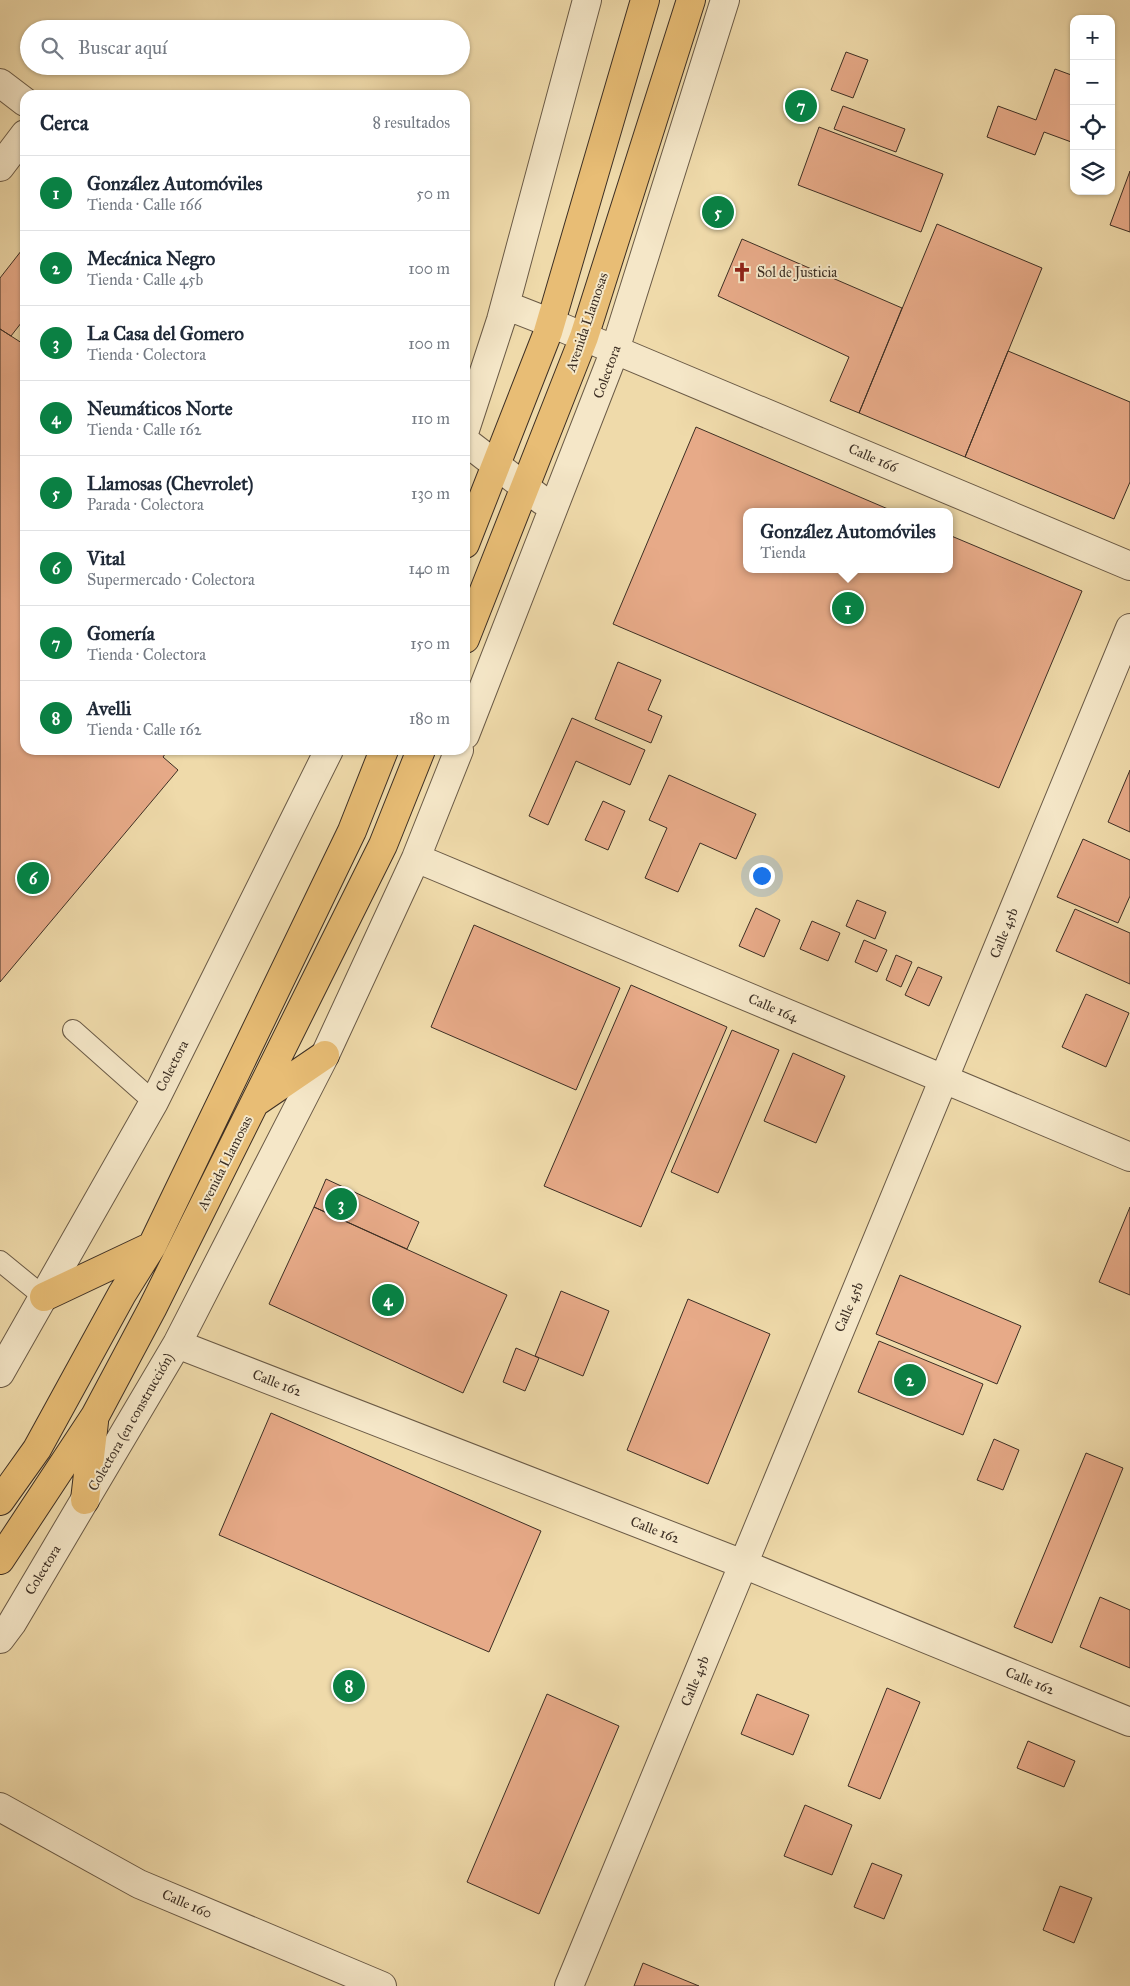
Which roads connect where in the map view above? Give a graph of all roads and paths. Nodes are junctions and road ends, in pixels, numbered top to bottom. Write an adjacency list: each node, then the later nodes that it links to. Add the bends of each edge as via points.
1 (587, 0): 9 (street)
2 (645, 0): 10 (highway)
3 (691, 0): 11 (highway, Avenida Llamosas)
4 (724, 0): 12 (street, Colectora)
5 (0, 82): 6 (street)
6 (20, 98)
7 (20, 141): 8 (street)
8 (0, 167)
9 (505, 305): 10 (street, Calle 166); 13 (street)
10 (551, 323): 11 (street, Calle 166); 15 (highway)
11 (584, 337): 12 (street, Calle 166); 16 (highway, Avenida Llamosas)
12 (615, 350): 17 (street, Colectora); 19 (street, Calle 166)
13 (470, 414)
14 (470, 445): 15 (street)
15 (496, 465): 16 (street); 18 (highway)
16 (525, 487): 17 (street); 20 (highway, Avenida Llamosas)
17 (554, 509): 22 (street, Colectora)
18 (470, 531)
19 (1130, 566)
20 (470, 625)
21 (1130, 628): 30 (street, Calle 45b)
22 (470, 722)
23 (327, 755): 31 (street, Colectora)
24 (382, 755): 34 (highway, Avenida Llamosas, via 352,831)
25 (419, 755): 32 (highway, Avenida Llamosas, via 383,845)
26 (457, 755): 27 (street)
27 (416, 858): 29 (street); 30 (street, Calle 164)
28 (73, 1030): 31 (lane)
29 (325, 1055): 32 (highway); 37 (street)
30 (944, 1079): 33 (street, Calle 164); 43 (street, Calle 45b)
31 (154, 1102): 36 (street, Colectora)
32 (255, 1102): 39 (highway, Avenida Llamosas)
33 (1130, 1157)
34 (152, 1246): 36 (highway); 41 (highway, Avenida Llamosas, via 37,1448)
35 (0, 1262): 36 (lane)
36 (44, 1297): 38 (street, Colectora)
37 (177, 1344): 40 (street, Colectora (en construcción)); 43 (street, Calle 162)
38 (0, 1373)
39 (95, 1416): 40 (highway); 42 (highway, Avenida Llamosas)
40 (85, 1500): 44 (street, Colectora)
41 (0, 1501)
42 (0, 1560)
43 (743, 1564): 45 (street, Calle 162); 48 (street, Calle 45b)
44 (0, 1639)
45 (1130, 1722)
46 (0, 1807): 47 (street, Calle 160, via 139,1884)
47 (382, 1986)
48 (569, 1986)

